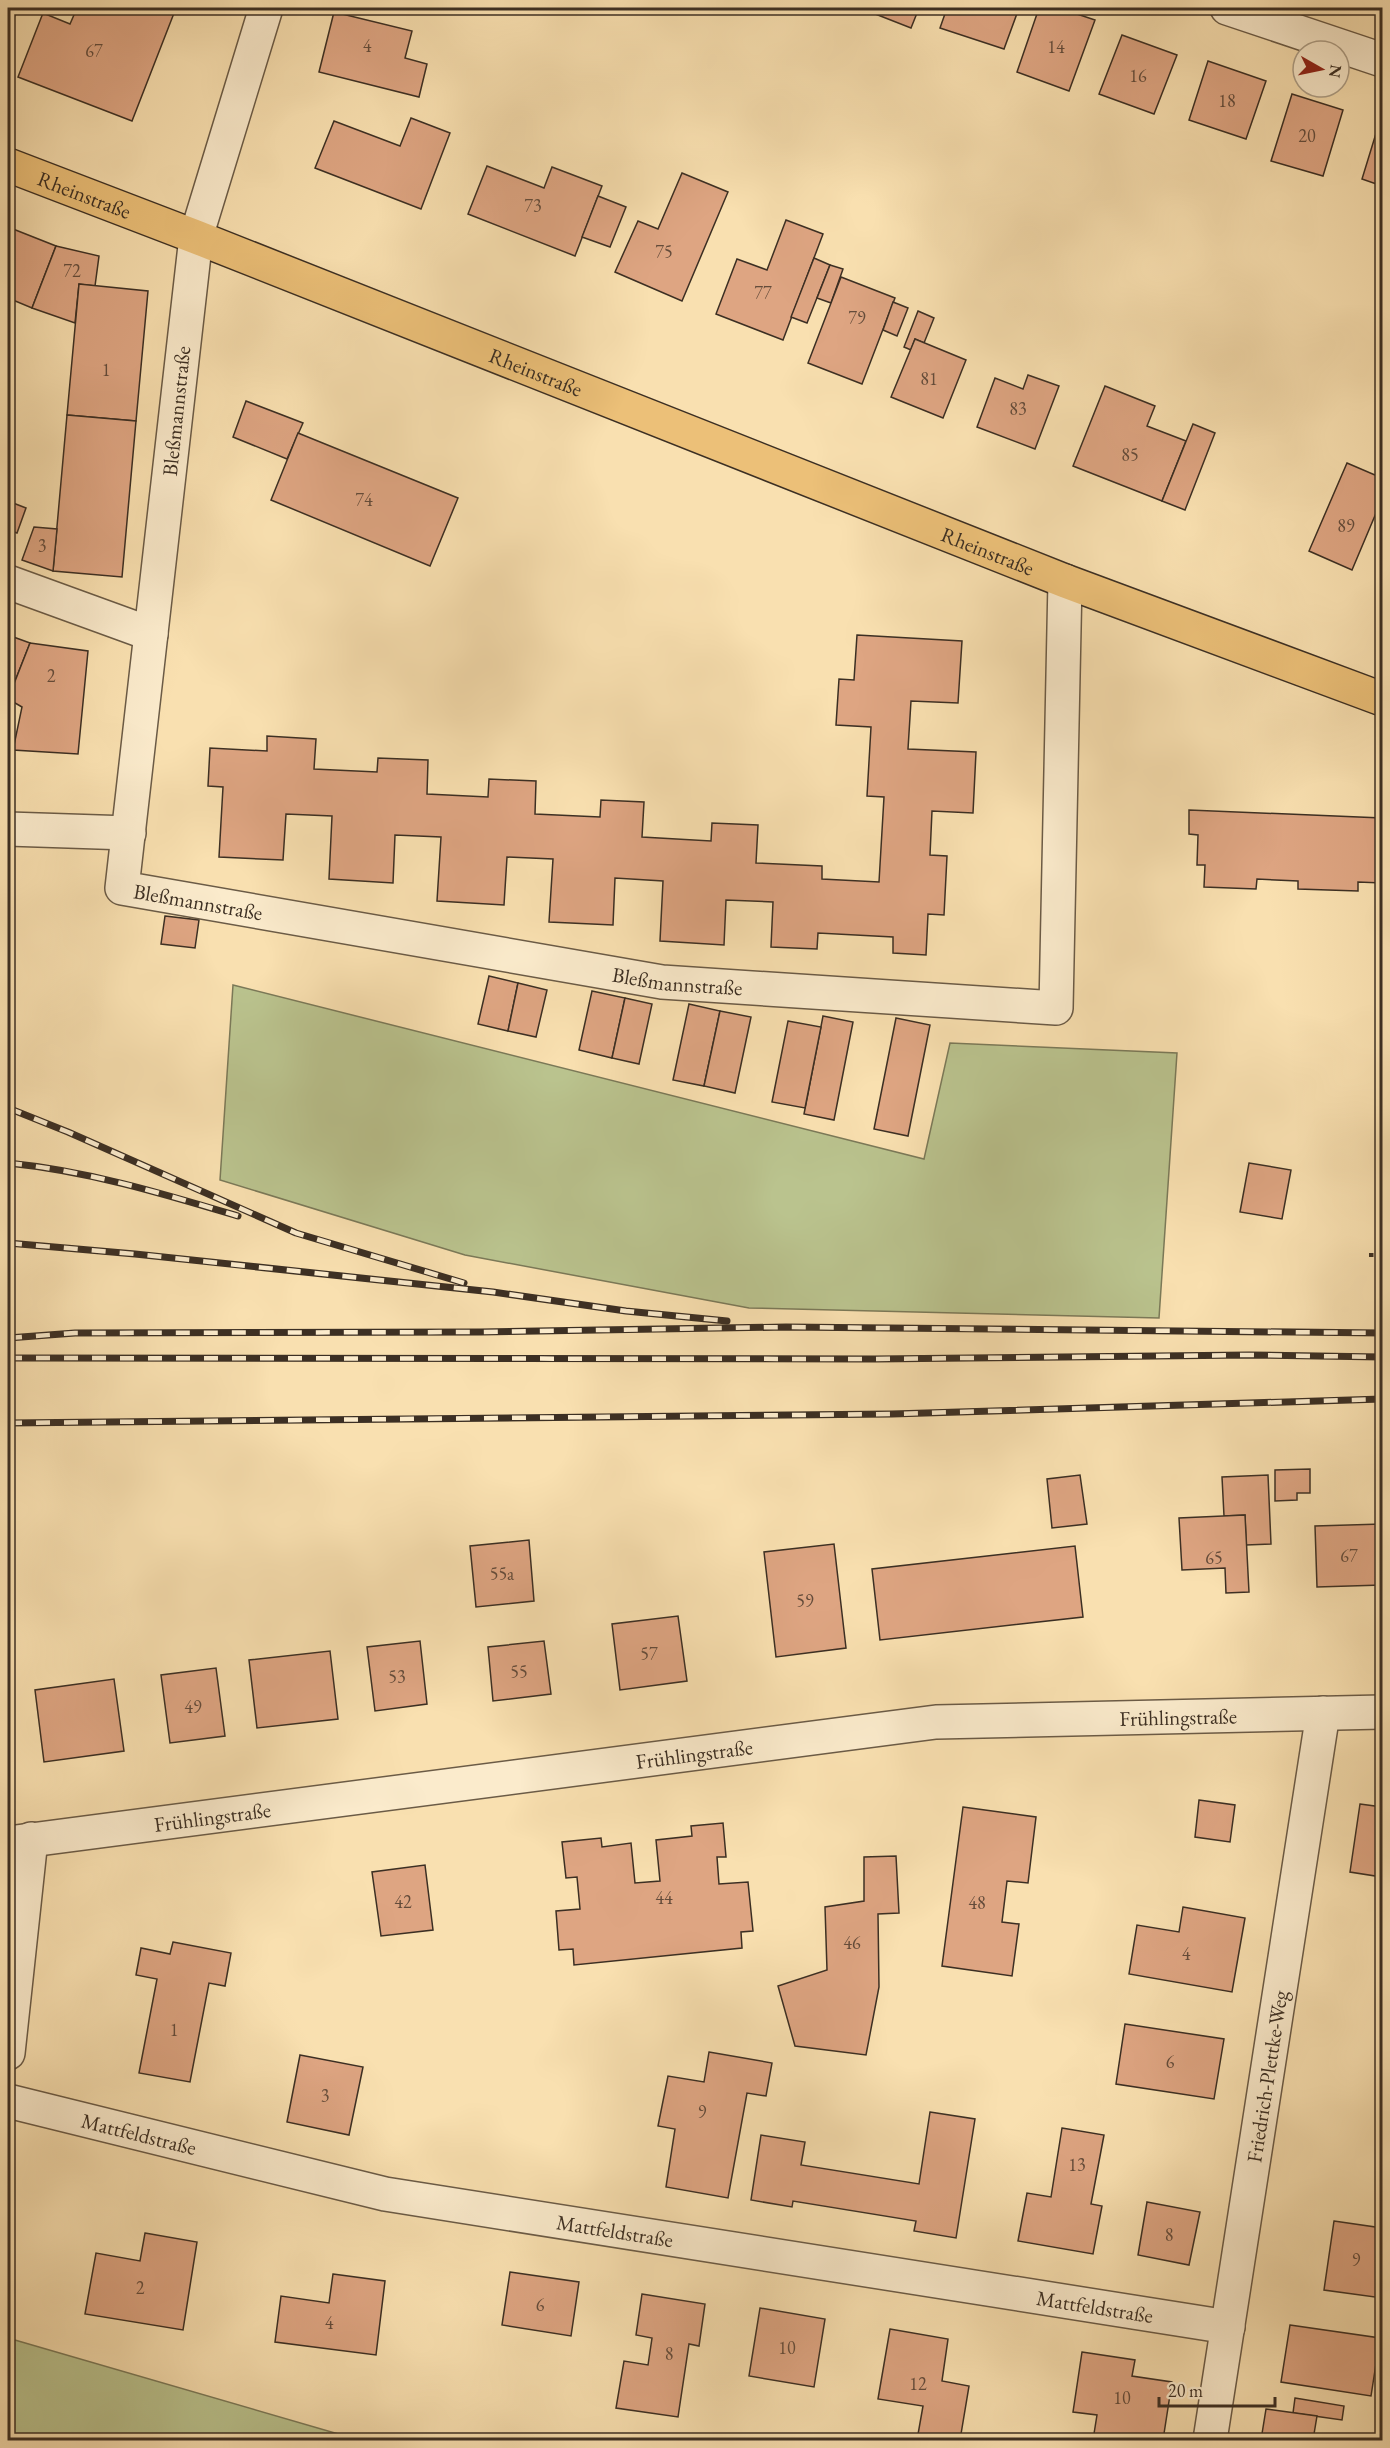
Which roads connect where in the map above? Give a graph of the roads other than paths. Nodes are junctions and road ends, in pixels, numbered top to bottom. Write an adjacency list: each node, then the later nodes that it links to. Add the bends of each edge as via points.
1 (266, 8): 5 (street, Bleßmannstraße)
2 (1227, 8): 3 (street)
3 (1383, 60)
4 (8, 165): 5 (main road, Rheinstraße)
5 (196, 237): 6 (main road, Rheinstraße); 8 (street, Bleßmannstraße)
6 (1065, 581): 9 (main road, Rheinstraße); 11 (street, Bleßmannstraße, via 1056,1008 662,982 122,888)
7 (8, 582): 8 (street)
8 (151, 634): 11 (street, Bleßmannstraße)
9 (1383, 699)
10 (8, 829): 11 (street)
11 (129, 833)
12 (1383, 1712): 13 (street, Frühlingstraße)
13 (1323, 1713): 14 (street, Frühlingstraße, via 936,1722); 17 (street, Friedrich-Plettke-Weg)
14 (19, 1841): 15 (street)
15 (8, 2053)
16 (8, 2101): 17 (street, Mattfeldstraße, via 385,2194)
17 (1228, 2327): 18 (street, Friedrich-Plettke-Weg)
18 (1210, 2440)

